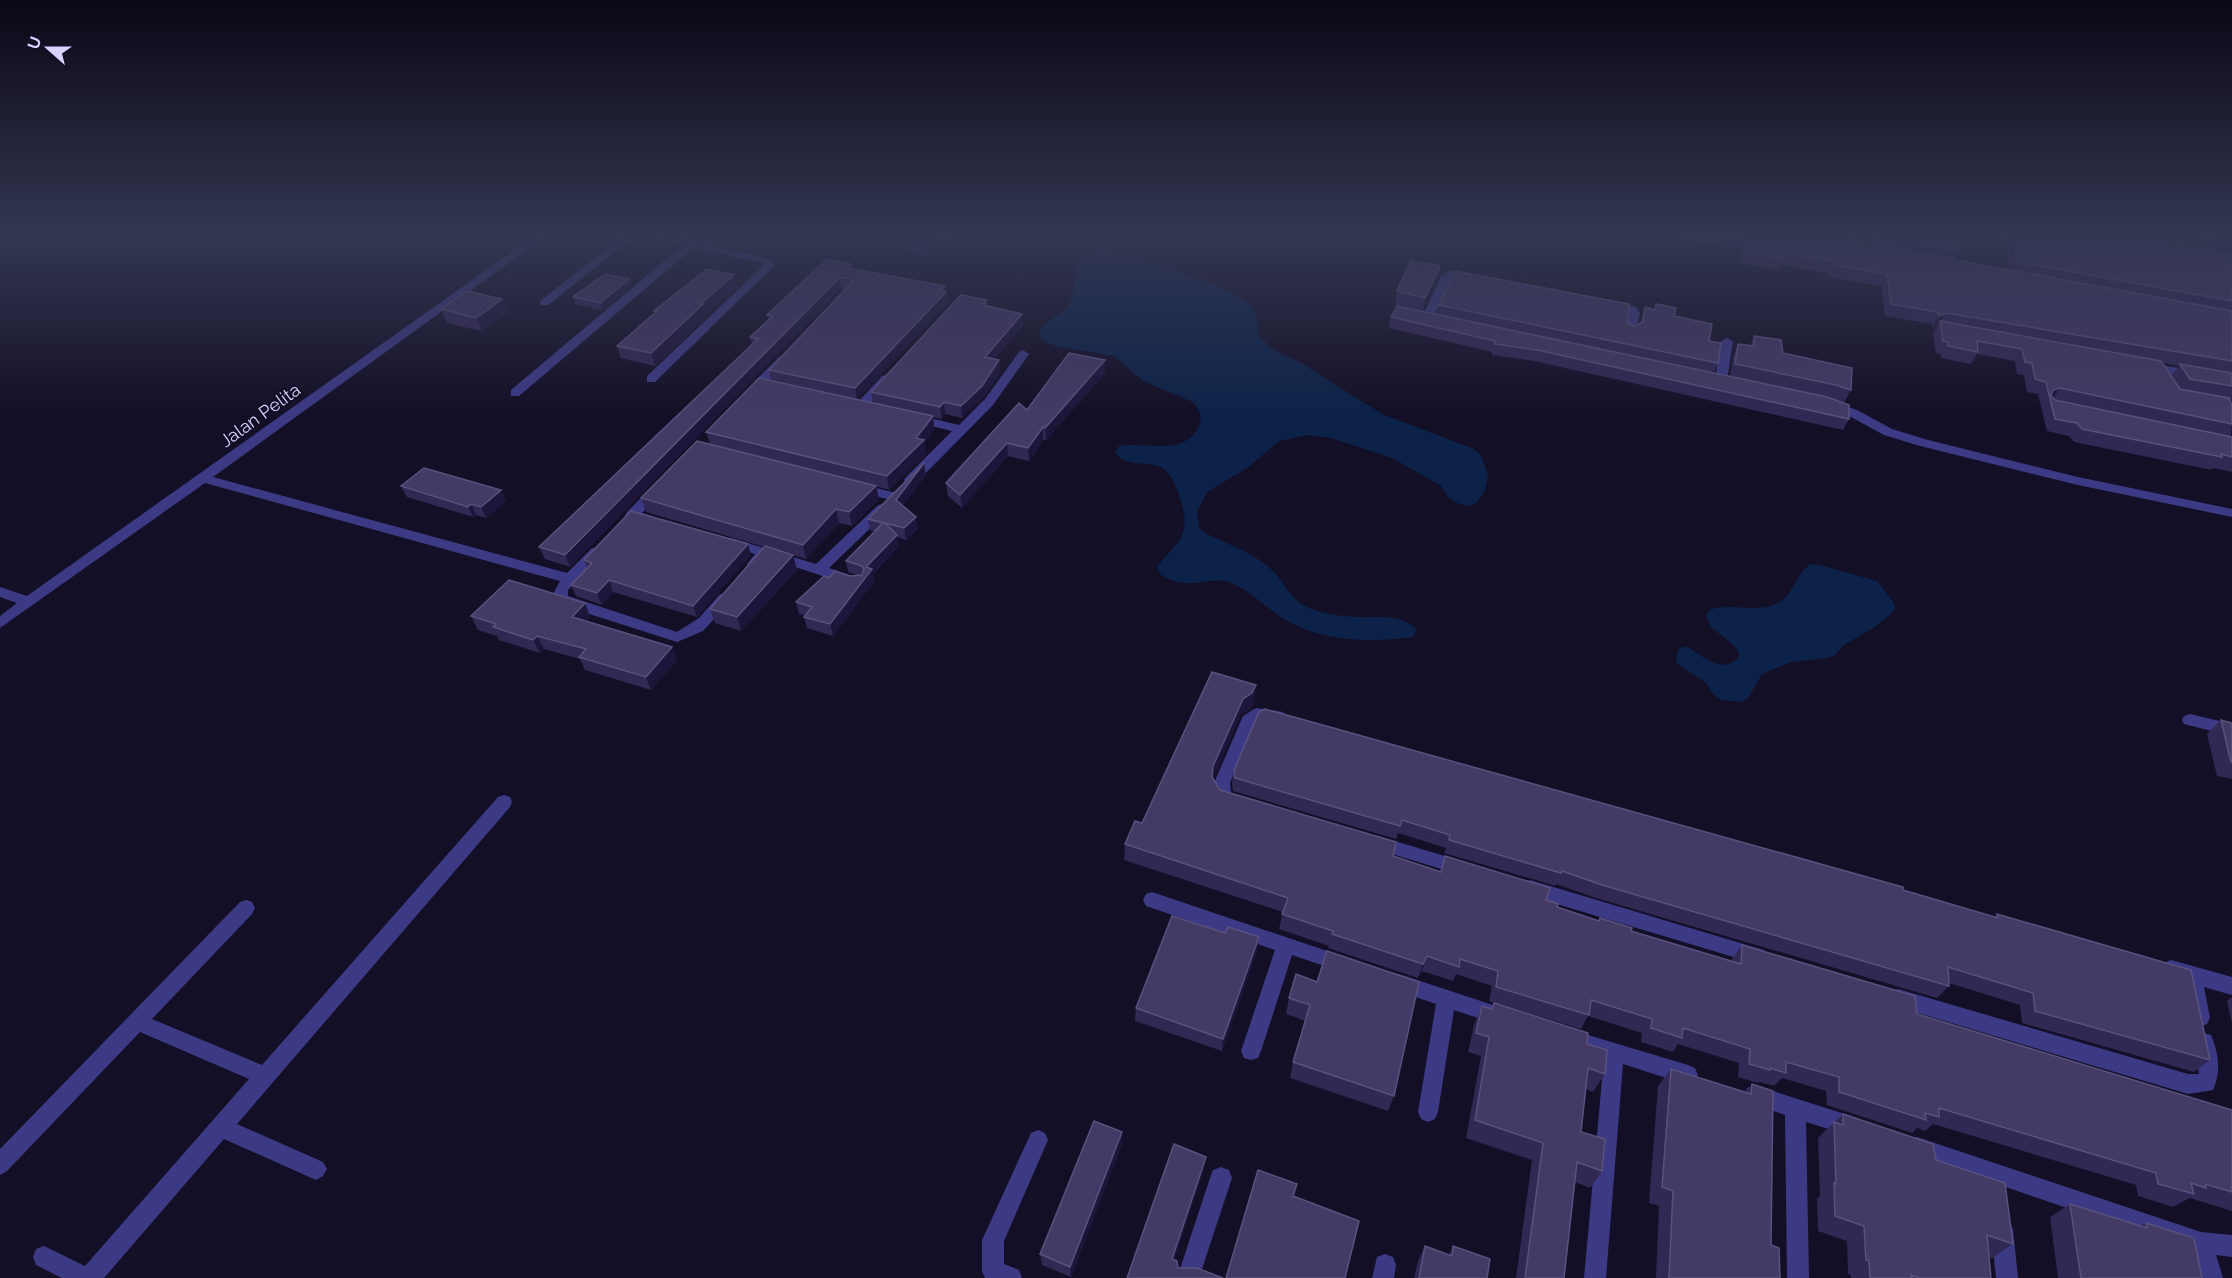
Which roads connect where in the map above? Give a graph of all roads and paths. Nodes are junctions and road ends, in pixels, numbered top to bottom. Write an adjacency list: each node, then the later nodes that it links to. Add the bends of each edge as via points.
1 (458, 296): 26 (street, Jalan Pelita)
2 (553, 296): 7 (street)
3 (630, 296): 21 (street)
4 (740, 296): 16 (street)
5 (1438, 296): 8 (street)
6 (1599, 300): 9 (street, via 1632,309)
7 (544, 303)
8 (1429, 317)
9 (1631, 332)
10 (1727, 340): 17 (street)
11 (791, 351): 20 (street, via 755,389)
12 (1023, 354): 25 (street, via 989,402)
13 (2135, 364): 14 (street)
14 (2158, 368): 18 (street); 19 (street)
15 (895, 369): 23 (street)
16 (651, 379)
17 (1721, 381)
18 (2232, 381)
19 (2166, 384)
20 (780, 388)
21 (514, 393)
22 (1825, 403): 30 (street, via 1888,432 1924,443)
23 (861, 406)
24 (906, 416): 25 (street)
25 (962, 430): 29 (street)
26 (203, 478): 36 (street); 39 (street, Jalan Pelita)
27 (666, 482): 31 (street, via 628,519)
28 (849, 485): 29 (street)
29 (894, 496): 35 (street)
30 (2232, 513)
31 (665, 524)
32 (609, 539): 36 (street)
33 (721, 540): 34 (street)
34 (765, 552): 35 (street); 36 (street, via 698,629 677,637 562,600 562,588)
35 (818, 570): 37 (street)
36 (570, 579)
37 (857, 582)
38 (0, 592): 39 (street)
39 (29, 602): 40 (street, Jalan Pelita)
40 (0, 623)
41 (1292, 720): 45 (street, via 1270,714 1256,714 1249,720 1222,783 1225,798)
42 (2190, 720): 43 (street)
43 (2232, 730)
44 (504, 802): 65 (street)
45 (1259, 808)
46 (1363, 839): 47 (street)
47 (1477, 873)
48 (1512, 883): 52 (street)
49 (1152, 900): 51 (street)
50 (246, 908): 61 (street)
51 (1286, 945): 54 (street); 63 (street)
52 (1775, 961)
53 (2158, 965): 55 (street)
54 (1361, 970)
55 (2193, 975): 57 (street); 58 (street, via 2209,1072 2206,1083 2188,1084)
56 (1382, 977): 59 (street)
57 (2232, 986)
58 (1878, 992)
59 (1446, 999): 60 (street); 69 (street)
60 (1513, 1020)
61 (135, 1021): 65 (street); 74 (street)
62 (1569, 1038): 64 (street)
63 (1251, 1051)
64 (1614, 1053): 66 (street); 84 (street)
65 (265, 1076): 70 (street)
66 (1705, 1080)
67 (1739, 1090): 68 (street)
68 (1795, 1107): 71 (street); 85 (street)
69 (1428, 1112)
70 (221, 1127): 75 (street); 81 (street)
71 (1873, 1133)
72 (1038, 1140): 82 (street, via 993,1240 993,1271)
73 (1895, 1140): 76 (street)
74 (0, 1164)
75 (316, 1169)
76 (1995, 1173): 78 (street); 86 (street)
77 (1221, 1178): 83 (street)
78 (2201, 1243): 79 (street); 87 (street)
79 (2232, 1246)
80 (44, 1257): 81 (street)
81 (87, 1278)
82 (1011, 1278)
83 (1188, 1278)
84 (1595, 1278)
85 (1798, 1278)
86 (2007, 1278)
87 (2212, 1278)

